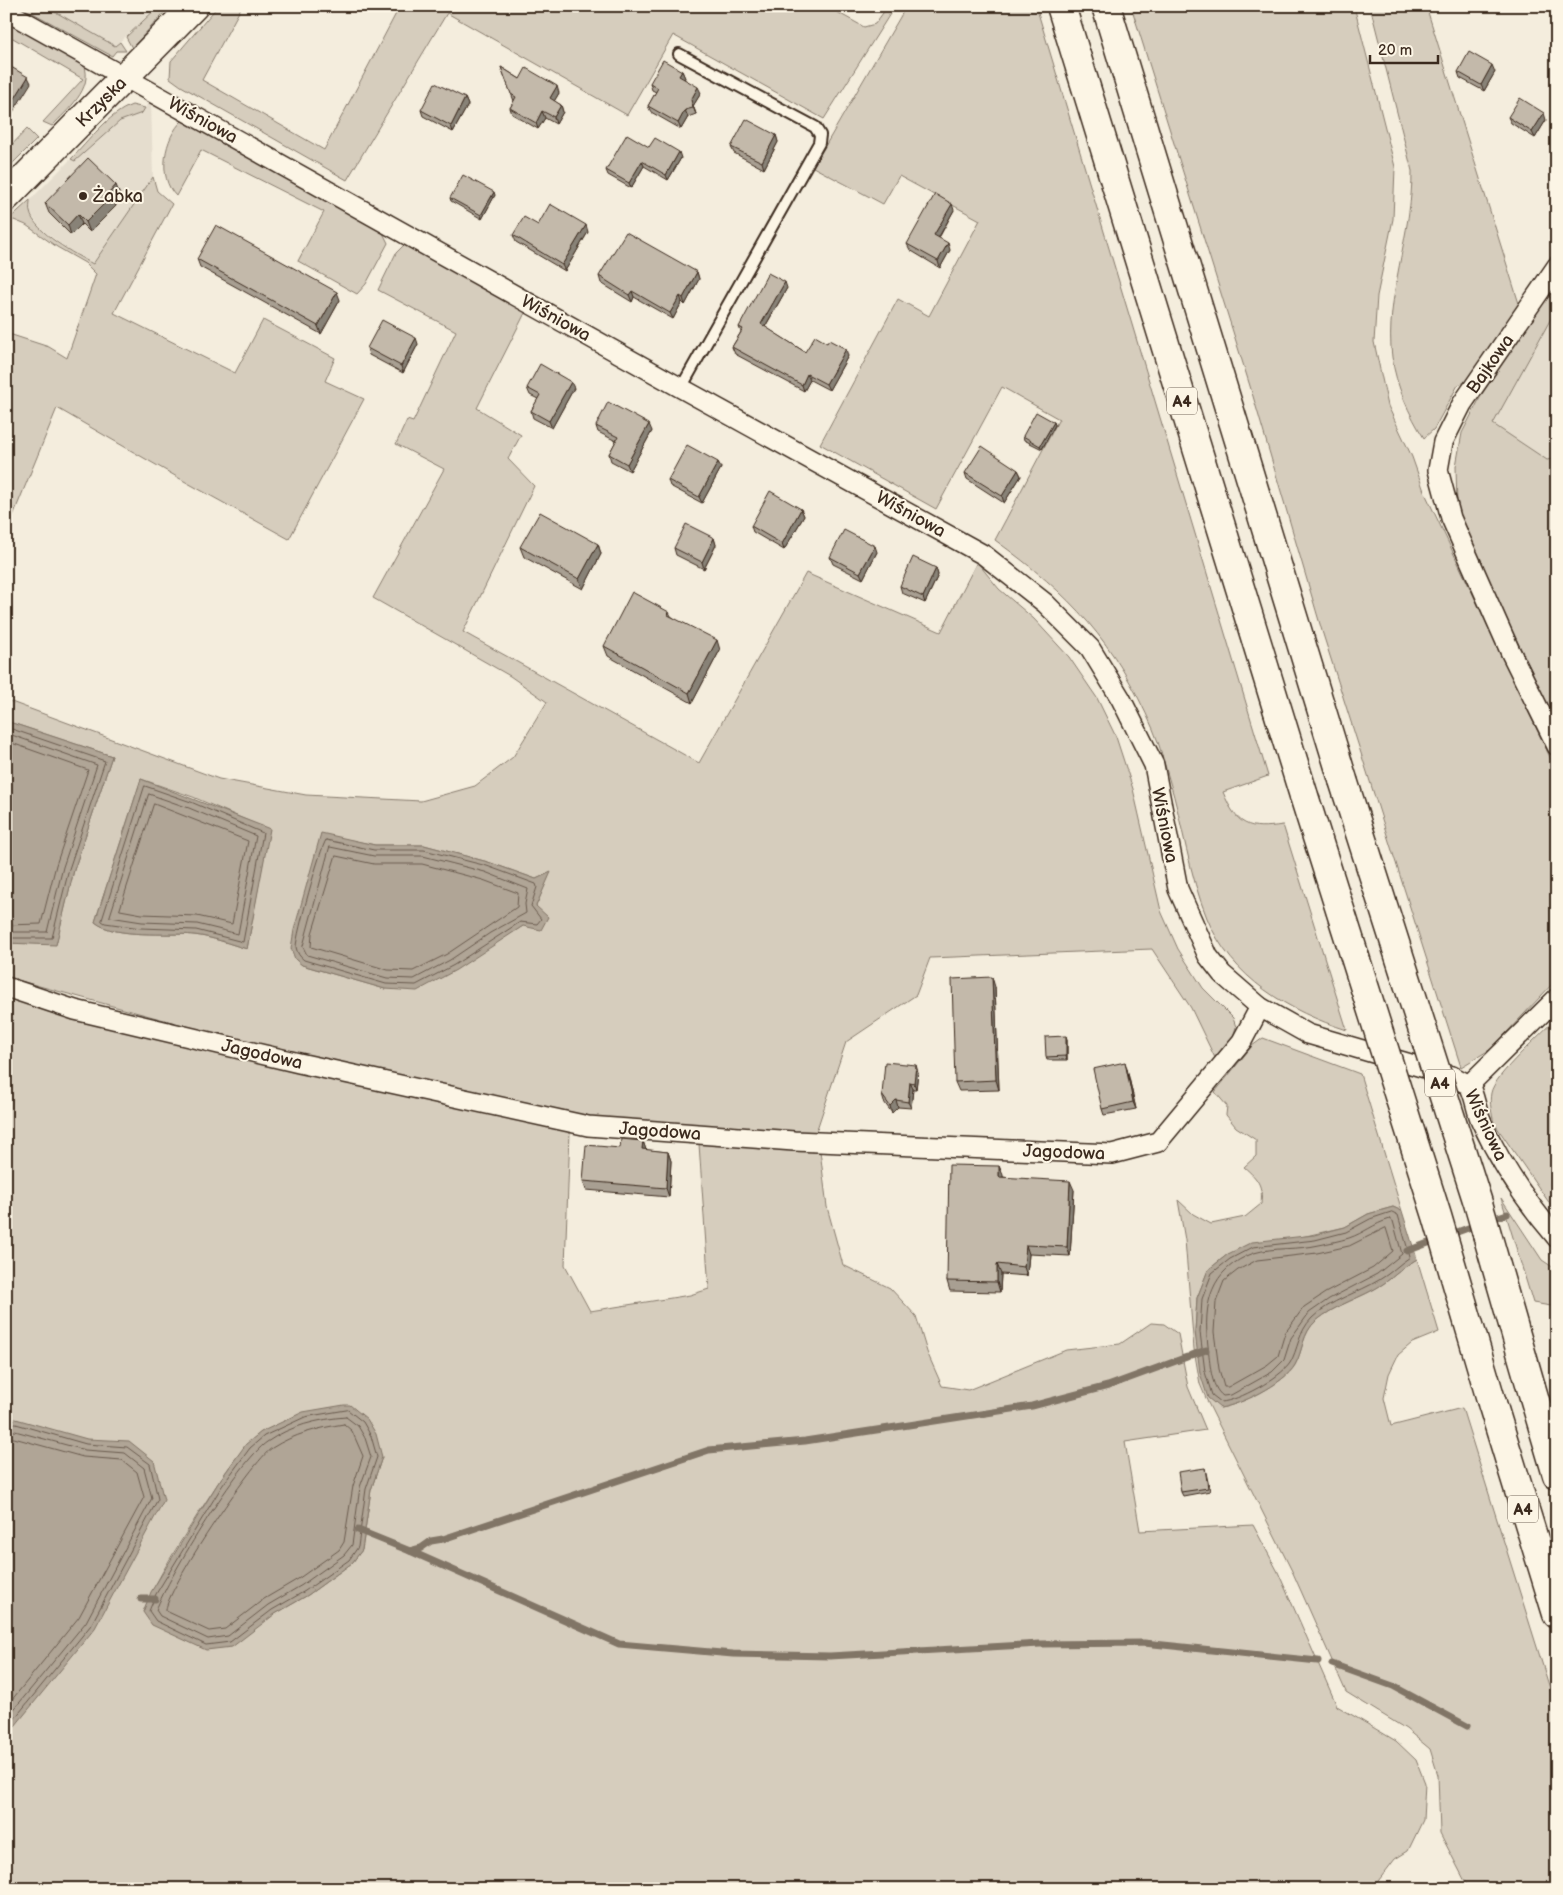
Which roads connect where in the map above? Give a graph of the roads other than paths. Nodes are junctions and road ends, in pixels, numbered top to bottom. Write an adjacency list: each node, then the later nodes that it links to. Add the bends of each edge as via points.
1 (194, 6): 6 (main road, Krzyska)
2 (1062, 6): 17 (main road, A4, bridge)
3 (1106, 6): 16 (main road, A4, bridge, via 1343,780 1480,1213)
4 (6, 11): 6 (street, Wiśniowa)
5 (679, 54): 9 (lane, via 815,127 820,135 819,143)
6 (126, 78): 7 (main road, Krzyska); 9 (street, Wiśniowa)
7 (6, 197)
8 (1557, 266): 10 (street, Bajkowa, via 1462,404 1443,442 1438,470 1450,518)
9 (681, 388): 13 (street, Wiśniowa, via 984,555 1046,603 1090,648 1121,699 1154,765 1178,889 1196,932 1222,974)
10 (1557, 746)
11 (6, 987): 13 (street, Jagodowa, via 76,1010 588,1126 794,1140 1112,1154 1158,1142 1242,1041)
12 (1557, 998): 14 (street)
13 (1260, 1007): 14 (street, Wiśniowa, via 1308,1034 1452,1076)
14 (1469, 1085): 15 (street, Wiśniowa, via 1480,1120 1497,1152 1535,1213)
15 (1557, 1238)
16 (1557, 1475)
17 (1557, 1614)

